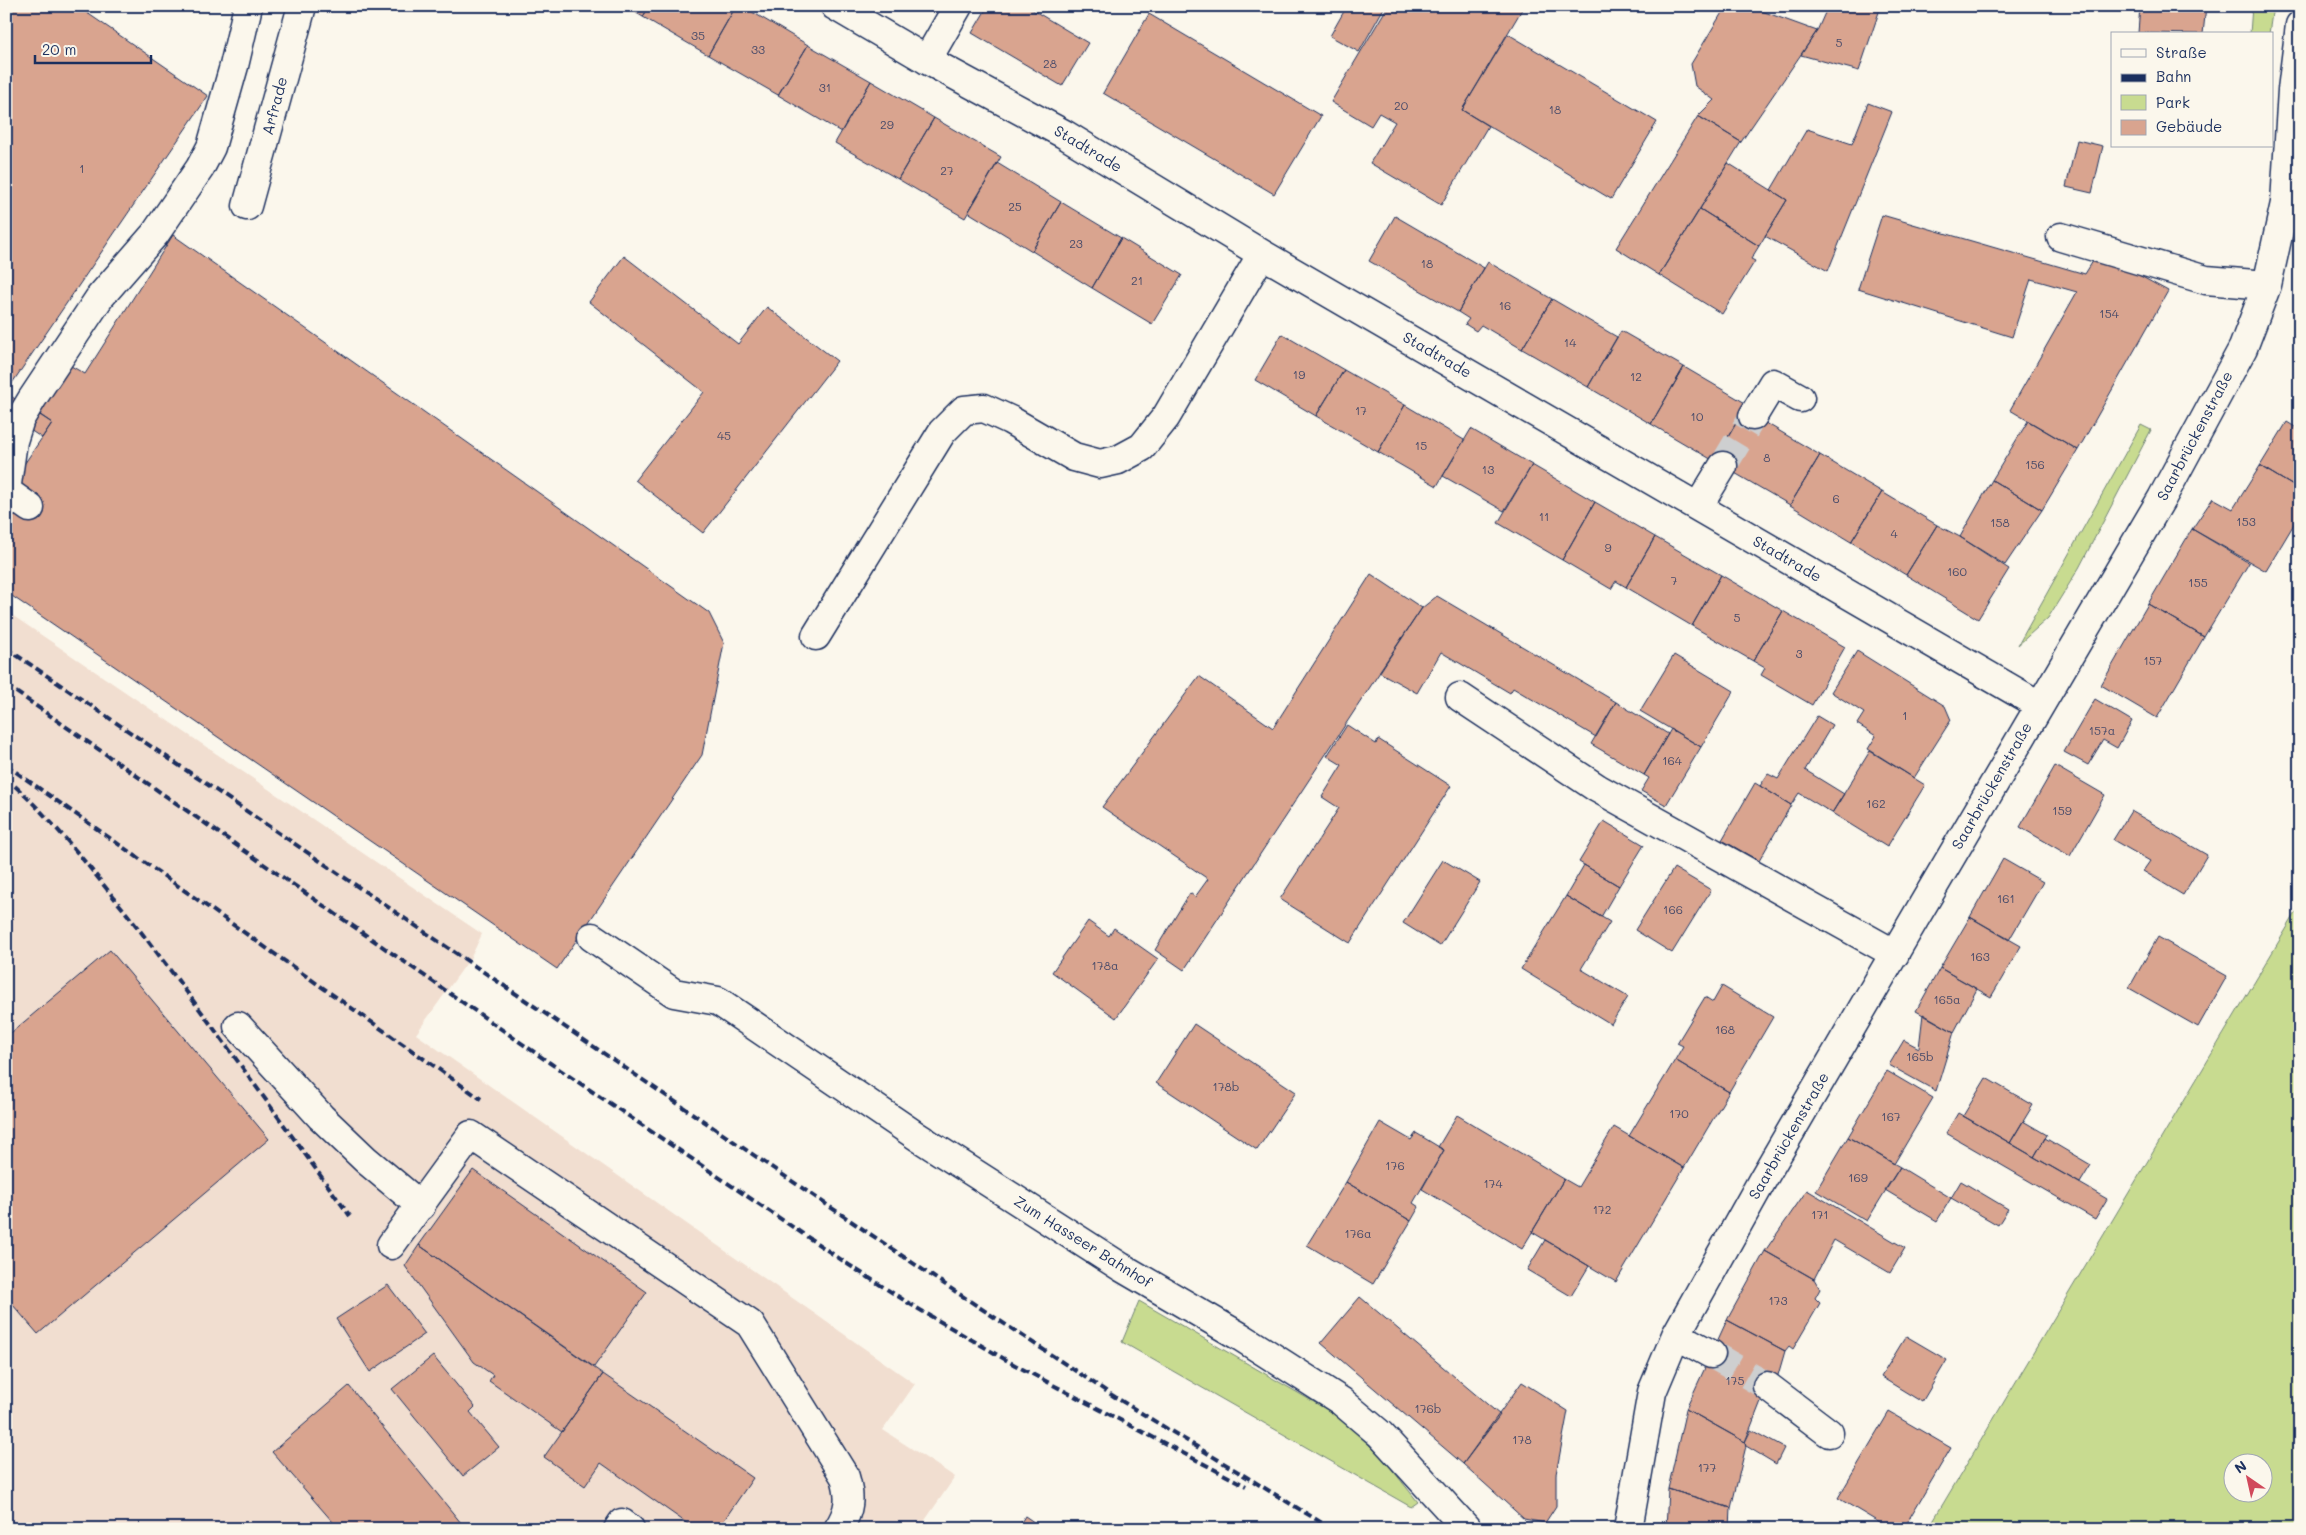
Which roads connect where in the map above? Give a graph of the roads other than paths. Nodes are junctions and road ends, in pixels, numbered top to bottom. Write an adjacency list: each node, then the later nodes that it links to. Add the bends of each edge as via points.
1 (248, 6): 14 (street, via 211,147 155,234 100,297 20,419 13,441)
2 (302, 6): 7 (street, Arfrade)
3 (835, 6): 6 (street, Stadtrade)
4 (958, 6): 6 (street)
5 (2300, 25): 10 (street, Saarbrückenstraße, via 2292,90 2285,203)
6 (927, 60): 9 (street, Stadtrade, via 1064,134)
7 (247, 206)
8 (2060, 237): 10 (street, via 2206,280)
9 (1262, 254): 15 (street, Stadtrade); 17 (street, via 1166,417 1142,447 1118,460 1100,464 1074,458 984,408 964,410 942,432)
10 (2267, 286): 19 (street, Saarbrückenstraße, via 2243,348 2162,498)
11 (1800, 398): 12 (street, via 1773,383)
12 (1753, 416)
13 (1723, 466): 15 (street)
14 (6, 491): 16 (street)
15 (1698, 507): 19 (street, Stadtrade)
16 (30, 508)
17 (816, 636)
18 (1460, 697): 21 (street, via 1597,788)
19 (2039, 705): 21 (street, Saarbrückenstraße)
20 (592, 937): 32 (street, Zum Hasseer Bahnhof, via 674,993 718,1001 942,1152 1121,1267 1241,1337 1341,1401 1380,1434)
21 (1895, 954): 25 (street, Saarbrückenstraße)
22 (238, 1026): 23 (street, via 321,1117)
23 (421, 1206): 24 (street); 31 (street, via 471,1135 750,1324 845,1477 850,1496 846,1517)
24 (391, 1245)
25 (1676, 1335): 26 (street); 33 (street, Saarbrückenstraße, via 1652,1392)
26 (1711, 1354)
27 (1767, 1386): 28 (street)
28 (1830, 1433)
29 (618, 1529): 30 (street, via 622,1523)
30 (630, 1529)
31 (838, 1529)
32 (1467, 1529)
33 (1628, 1529)

